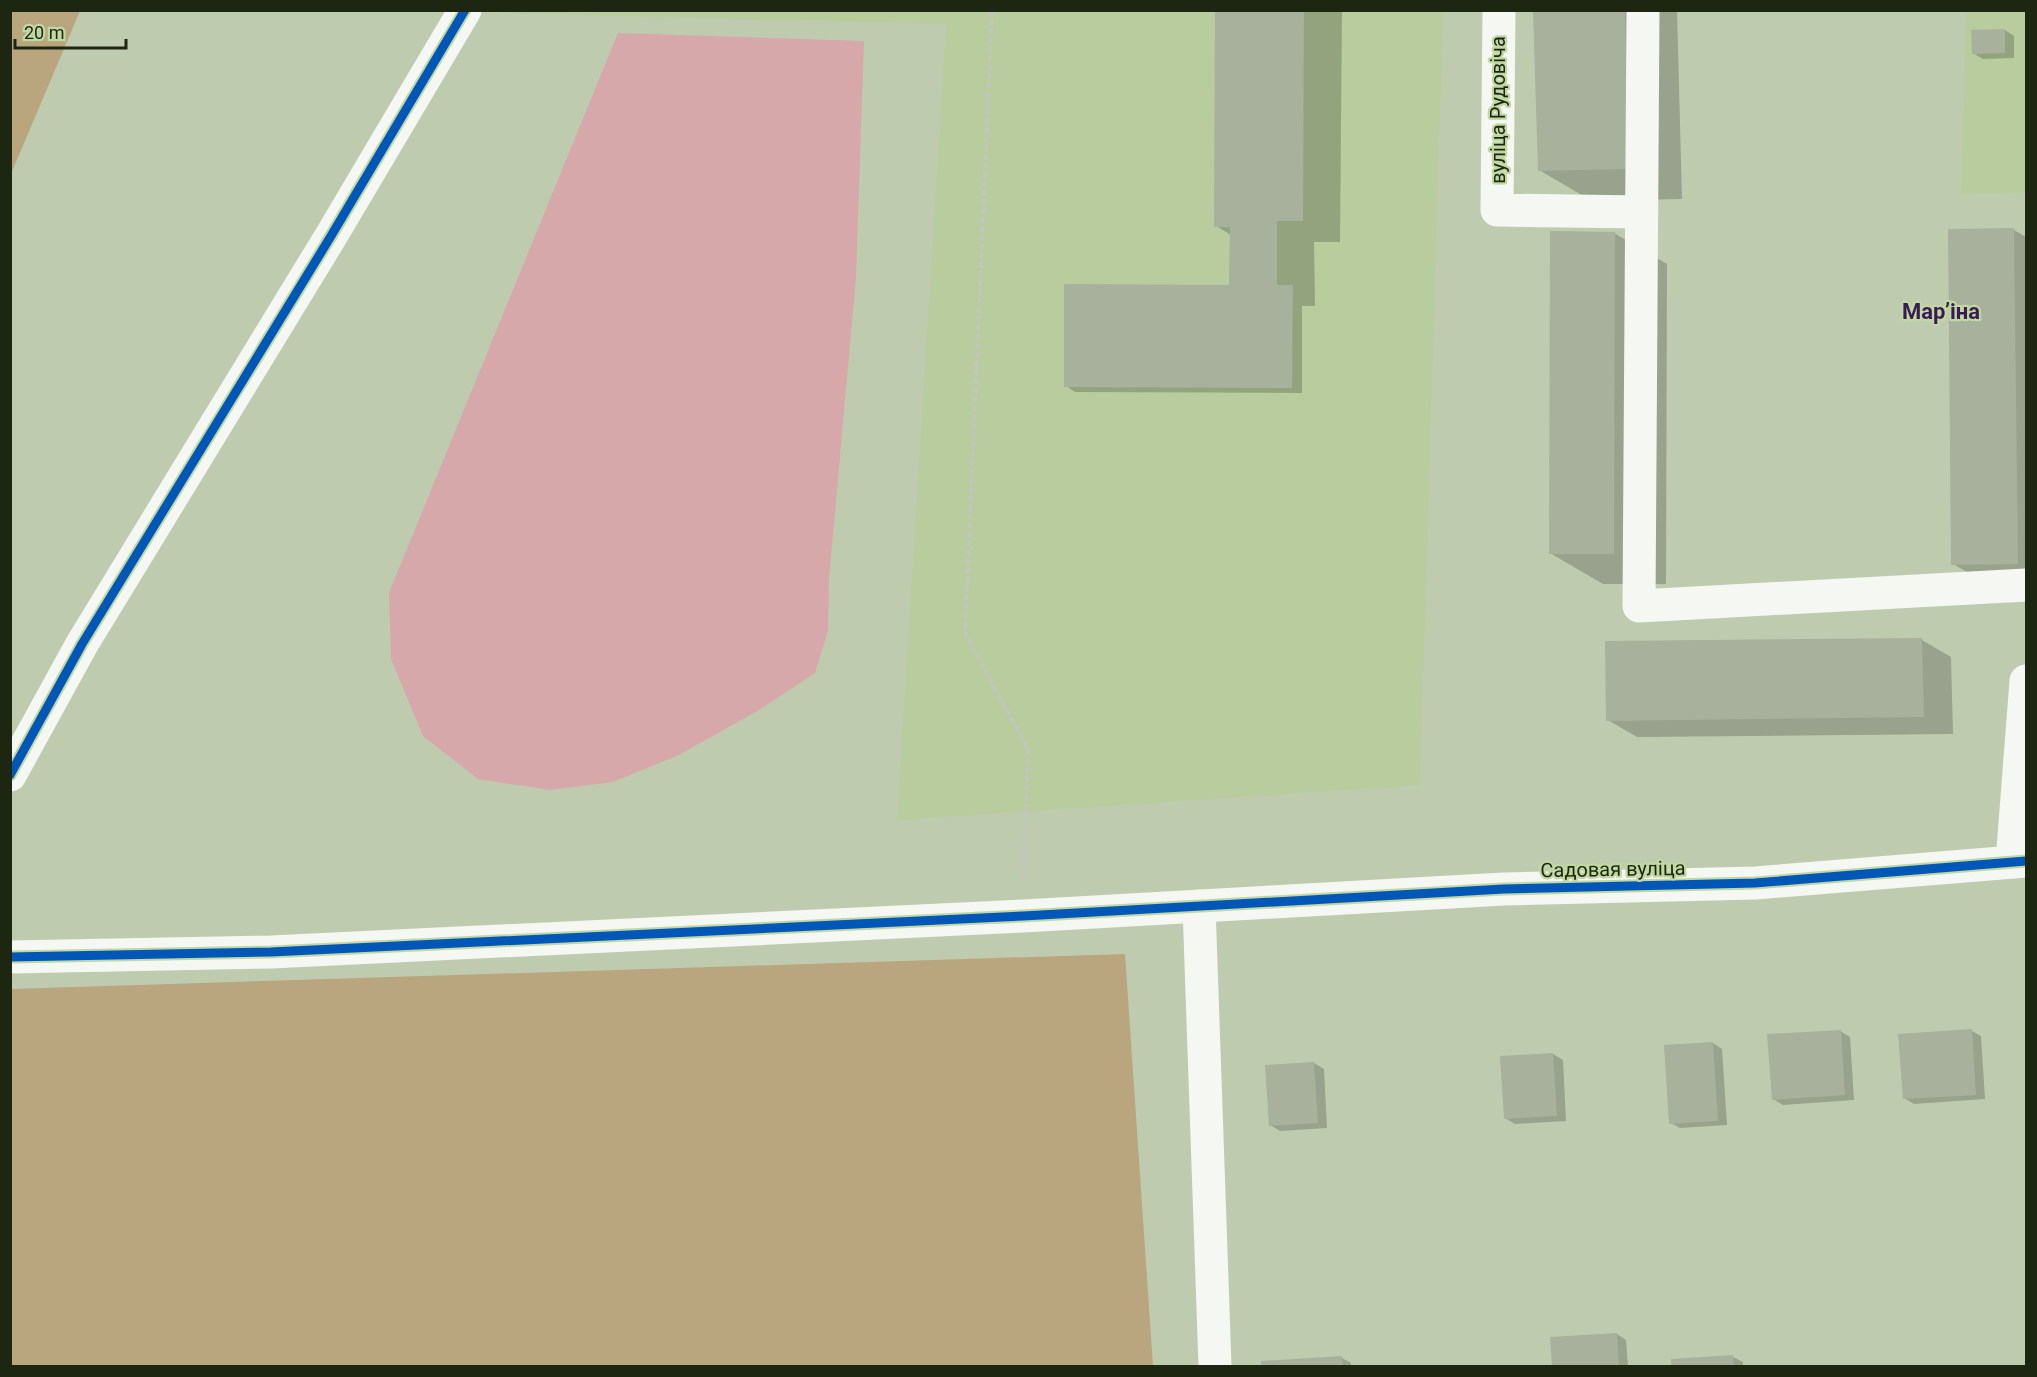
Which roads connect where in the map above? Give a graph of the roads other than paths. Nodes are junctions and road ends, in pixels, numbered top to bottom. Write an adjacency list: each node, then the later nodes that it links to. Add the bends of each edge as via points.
1 (465, 10): 7 (street, via 82,644)
2 (1499, 10): 4 (street, вуліца Рудовіча, via 1497,210)
3 (1643, 10): 4 (street)
4 (1641, 212): 5 (street, via 1639,606)
5 (2026, 585)
6 (2026, 681): 8 (street)
7 (10, 775)
8 (2019, 861): 9 (street, Садовая вуліца, via 1755,883 1504,889)
9 (1199, 906): 10 (street, Садовая вуліца, via 271,952); 11 (street)
10 (10, 957)
11 (1215, 1366)

